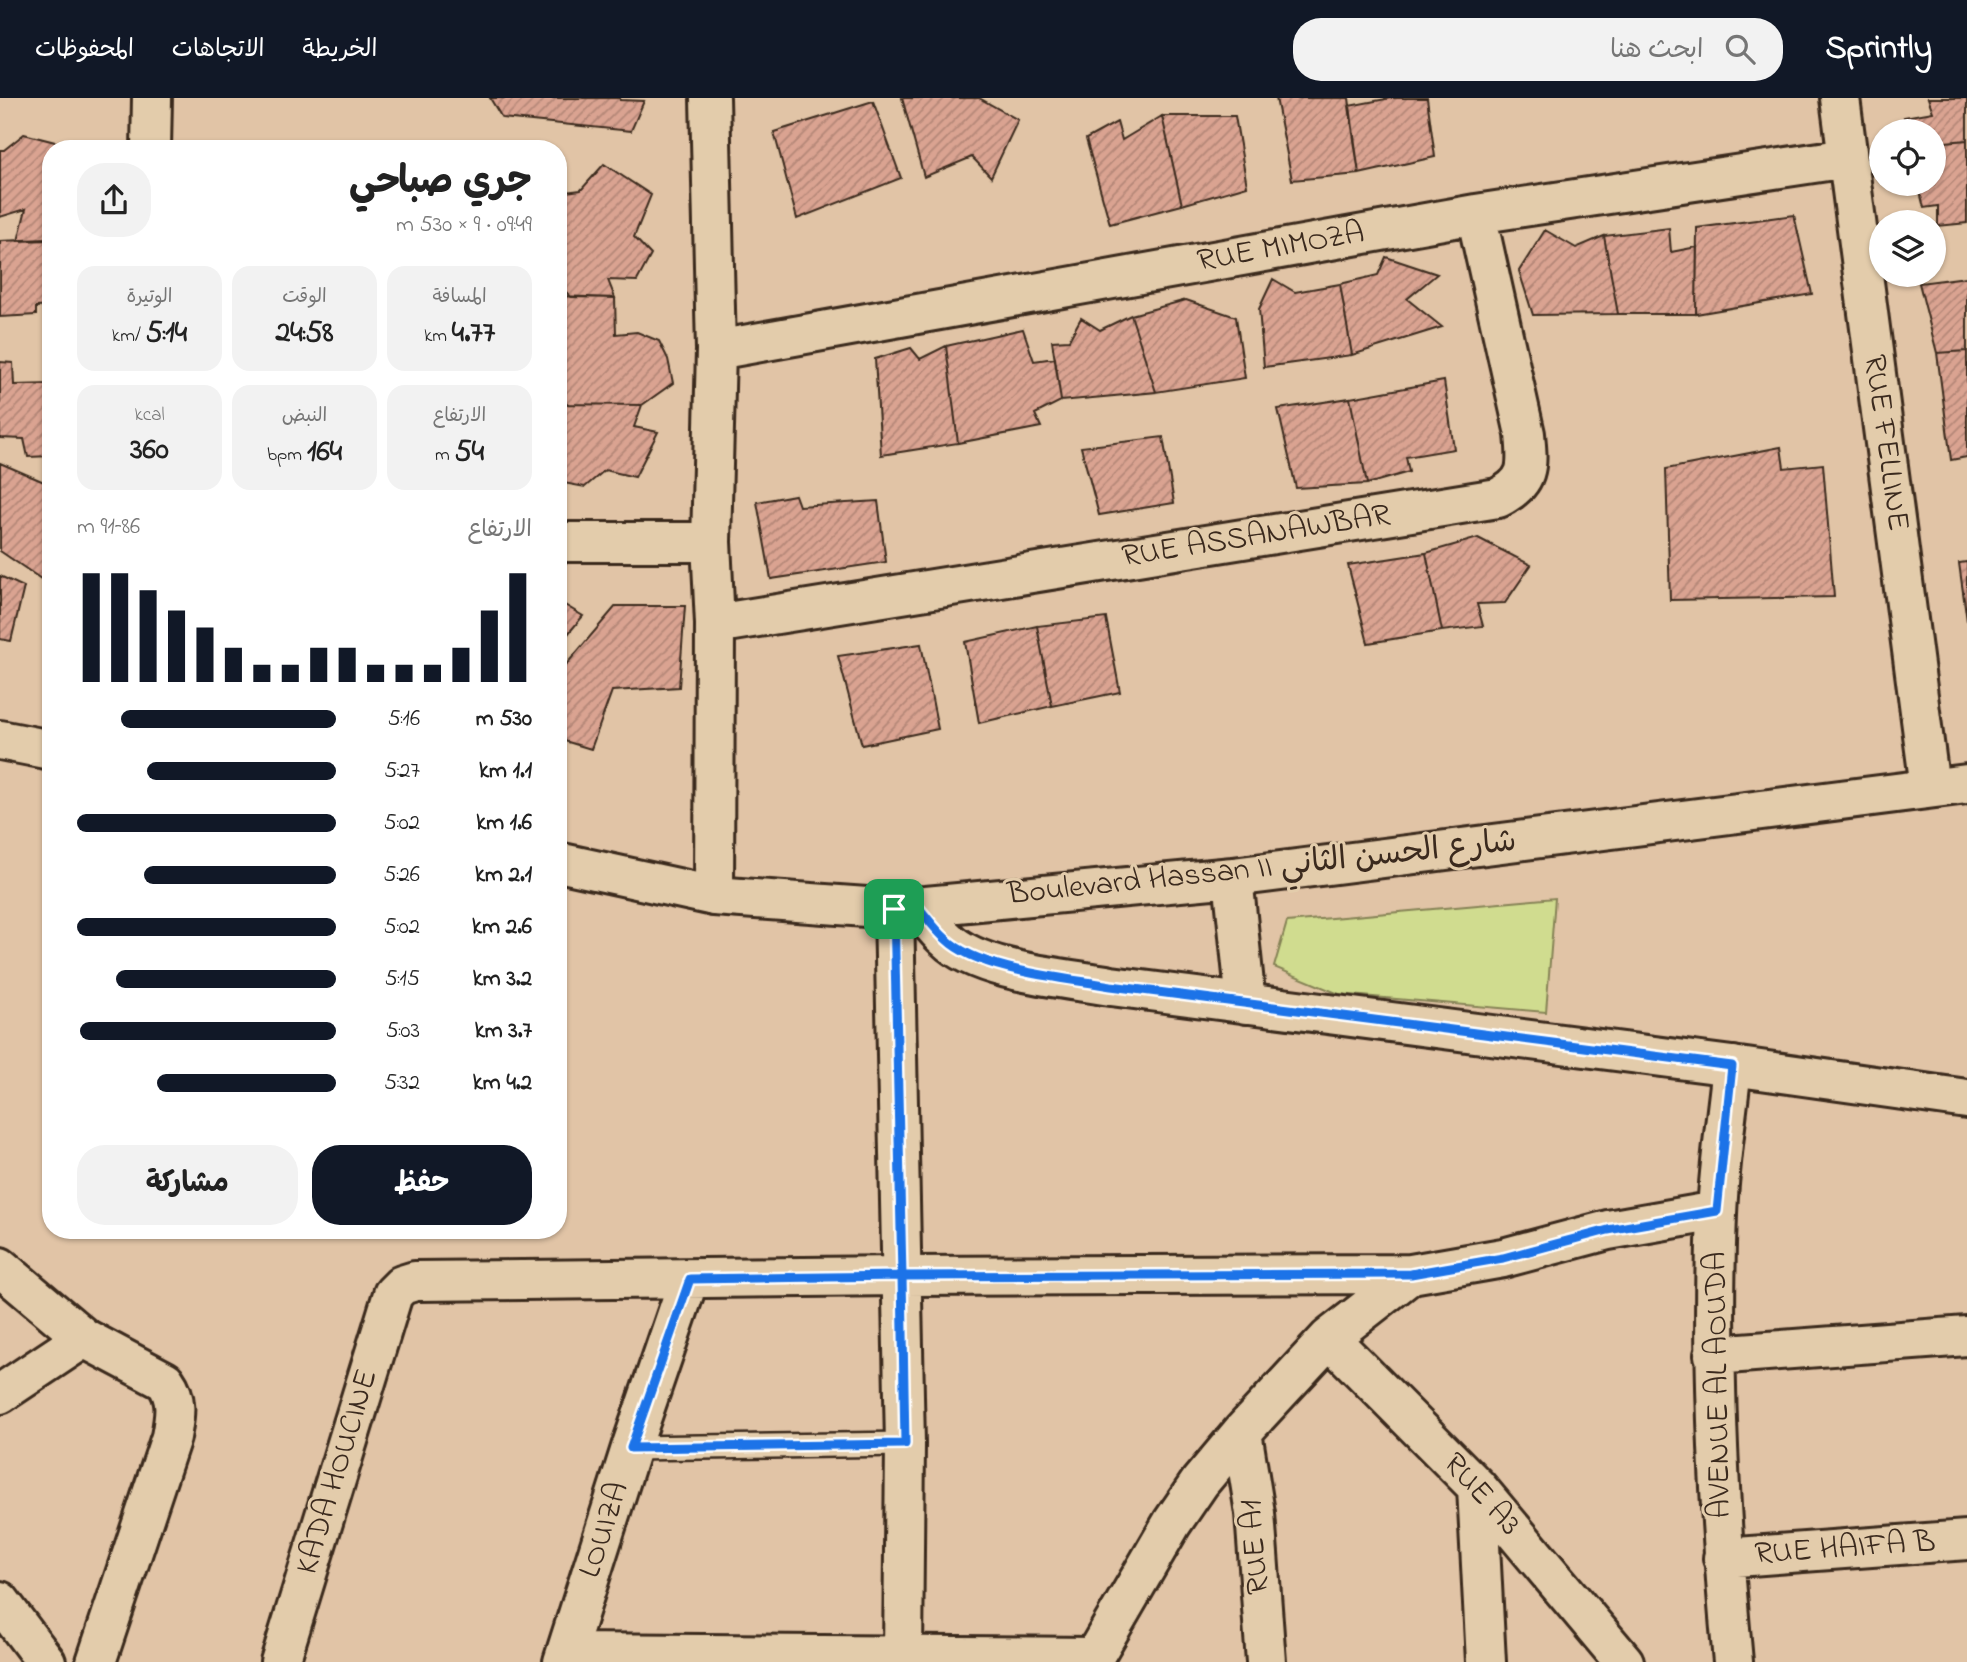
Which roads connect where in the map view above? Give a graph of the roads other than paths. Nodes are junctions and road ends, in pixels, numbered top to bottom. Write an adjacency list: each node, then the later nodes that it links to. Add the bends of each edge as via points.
1 (152, 98): 4 (street)
2 (710, 98): 7 (street)
3 (1840, 98): 5 (street, RUE FELLINE)
4 (151, 140)
5 (1847, 158): 6 (street, RUE MIMOZA); 13 (street, RUE FELLINE)
6 (1476, 214): 7 (street, RUE MIMOZA); 10 (street, RUE ASSANAWBAR, via 1525,434 1527,459 1514,490 1498,498)
7 (716, 350): 9 (street)
8 (567, 542): 9 (street)
9 (711, 542): 10 (street)
10 (715, 624): 16 (street)
11 (0, 740): 12 (street)
12 (42, 748)
13 (1949, 786): 15 (street, Boulevard Hassan II شارع الحسن الثاني)
14 (567, 864): 16 (street, Boulevard Hassan II شارع الحسن الثاني)
15 (1233, 877): 17 (street, Boulevard Hassan II شارع الحسن الثاني); 18 (street)
16 (714, 896): 17 (street, Boulevard Hassan II شارع الحسن الثاني)
17 (906, 908): 18 (street, via 966,954 986,962 1111,986); 24 (street)
18 (1246, 1004): 19 (street)
19 (1732, 1066): 20 (street); 21 (street, AVENUE AL AOUDA)
20 (1967, 1099)
21 (1717, 1211): 23 (street); 29 (street, AVENUE AL AOUDA)
22 (0, 1267): 27 (street)
23 (1411, 1274): 24 (street); 28 (street)
24 (902, 1276): 25 (street); 32 (street)
25 (690, 1279): 33 (street, LOUIZA); 44 (street, KADA HOUCINE, via 415,1281 402,1285 393,1294)
26 (1967, 1336): 29 (street)
27 (84, 1338): 30 (street); 43 (street, via 165,1381 176,1409 172,1437)
28 (1329, 1338): 31 (street); 34 (street, RUE A3)
29 (1714, 1355): 36 (street, AVENUE AL AOUDA)
30 (0, 1394)
31 (1242, 1432): 41 (street, via 1172,1523); 45 (street, RUE A1, via 1255,1513)
32 (905, 1444): 33 (lane); 38 (street)
33 (631, 1448): 39 (street, LOUIZA)
34 (1477, 1486): 46 (street); 47 (street, RUE A3)
35 (1967, 1540): 36 (street, RUE HAIFA B)
36 (1723, 1558): 48 (street, AVENUE AL AOUDA)
37 (0, 1601): 42 (street)
38 (903, 1656): 40 (street); 41 (street)
39 (564, 1658): 40 (street)
40 (796, 1658)
41 (1092, 1659)
42 (46, 1662)
43 (96, 1662)
44 (280, 1662)
45 (1266, 1662)
46 (1486, 1662)
47 (1624, 1662)
48 (1733, 1662)

